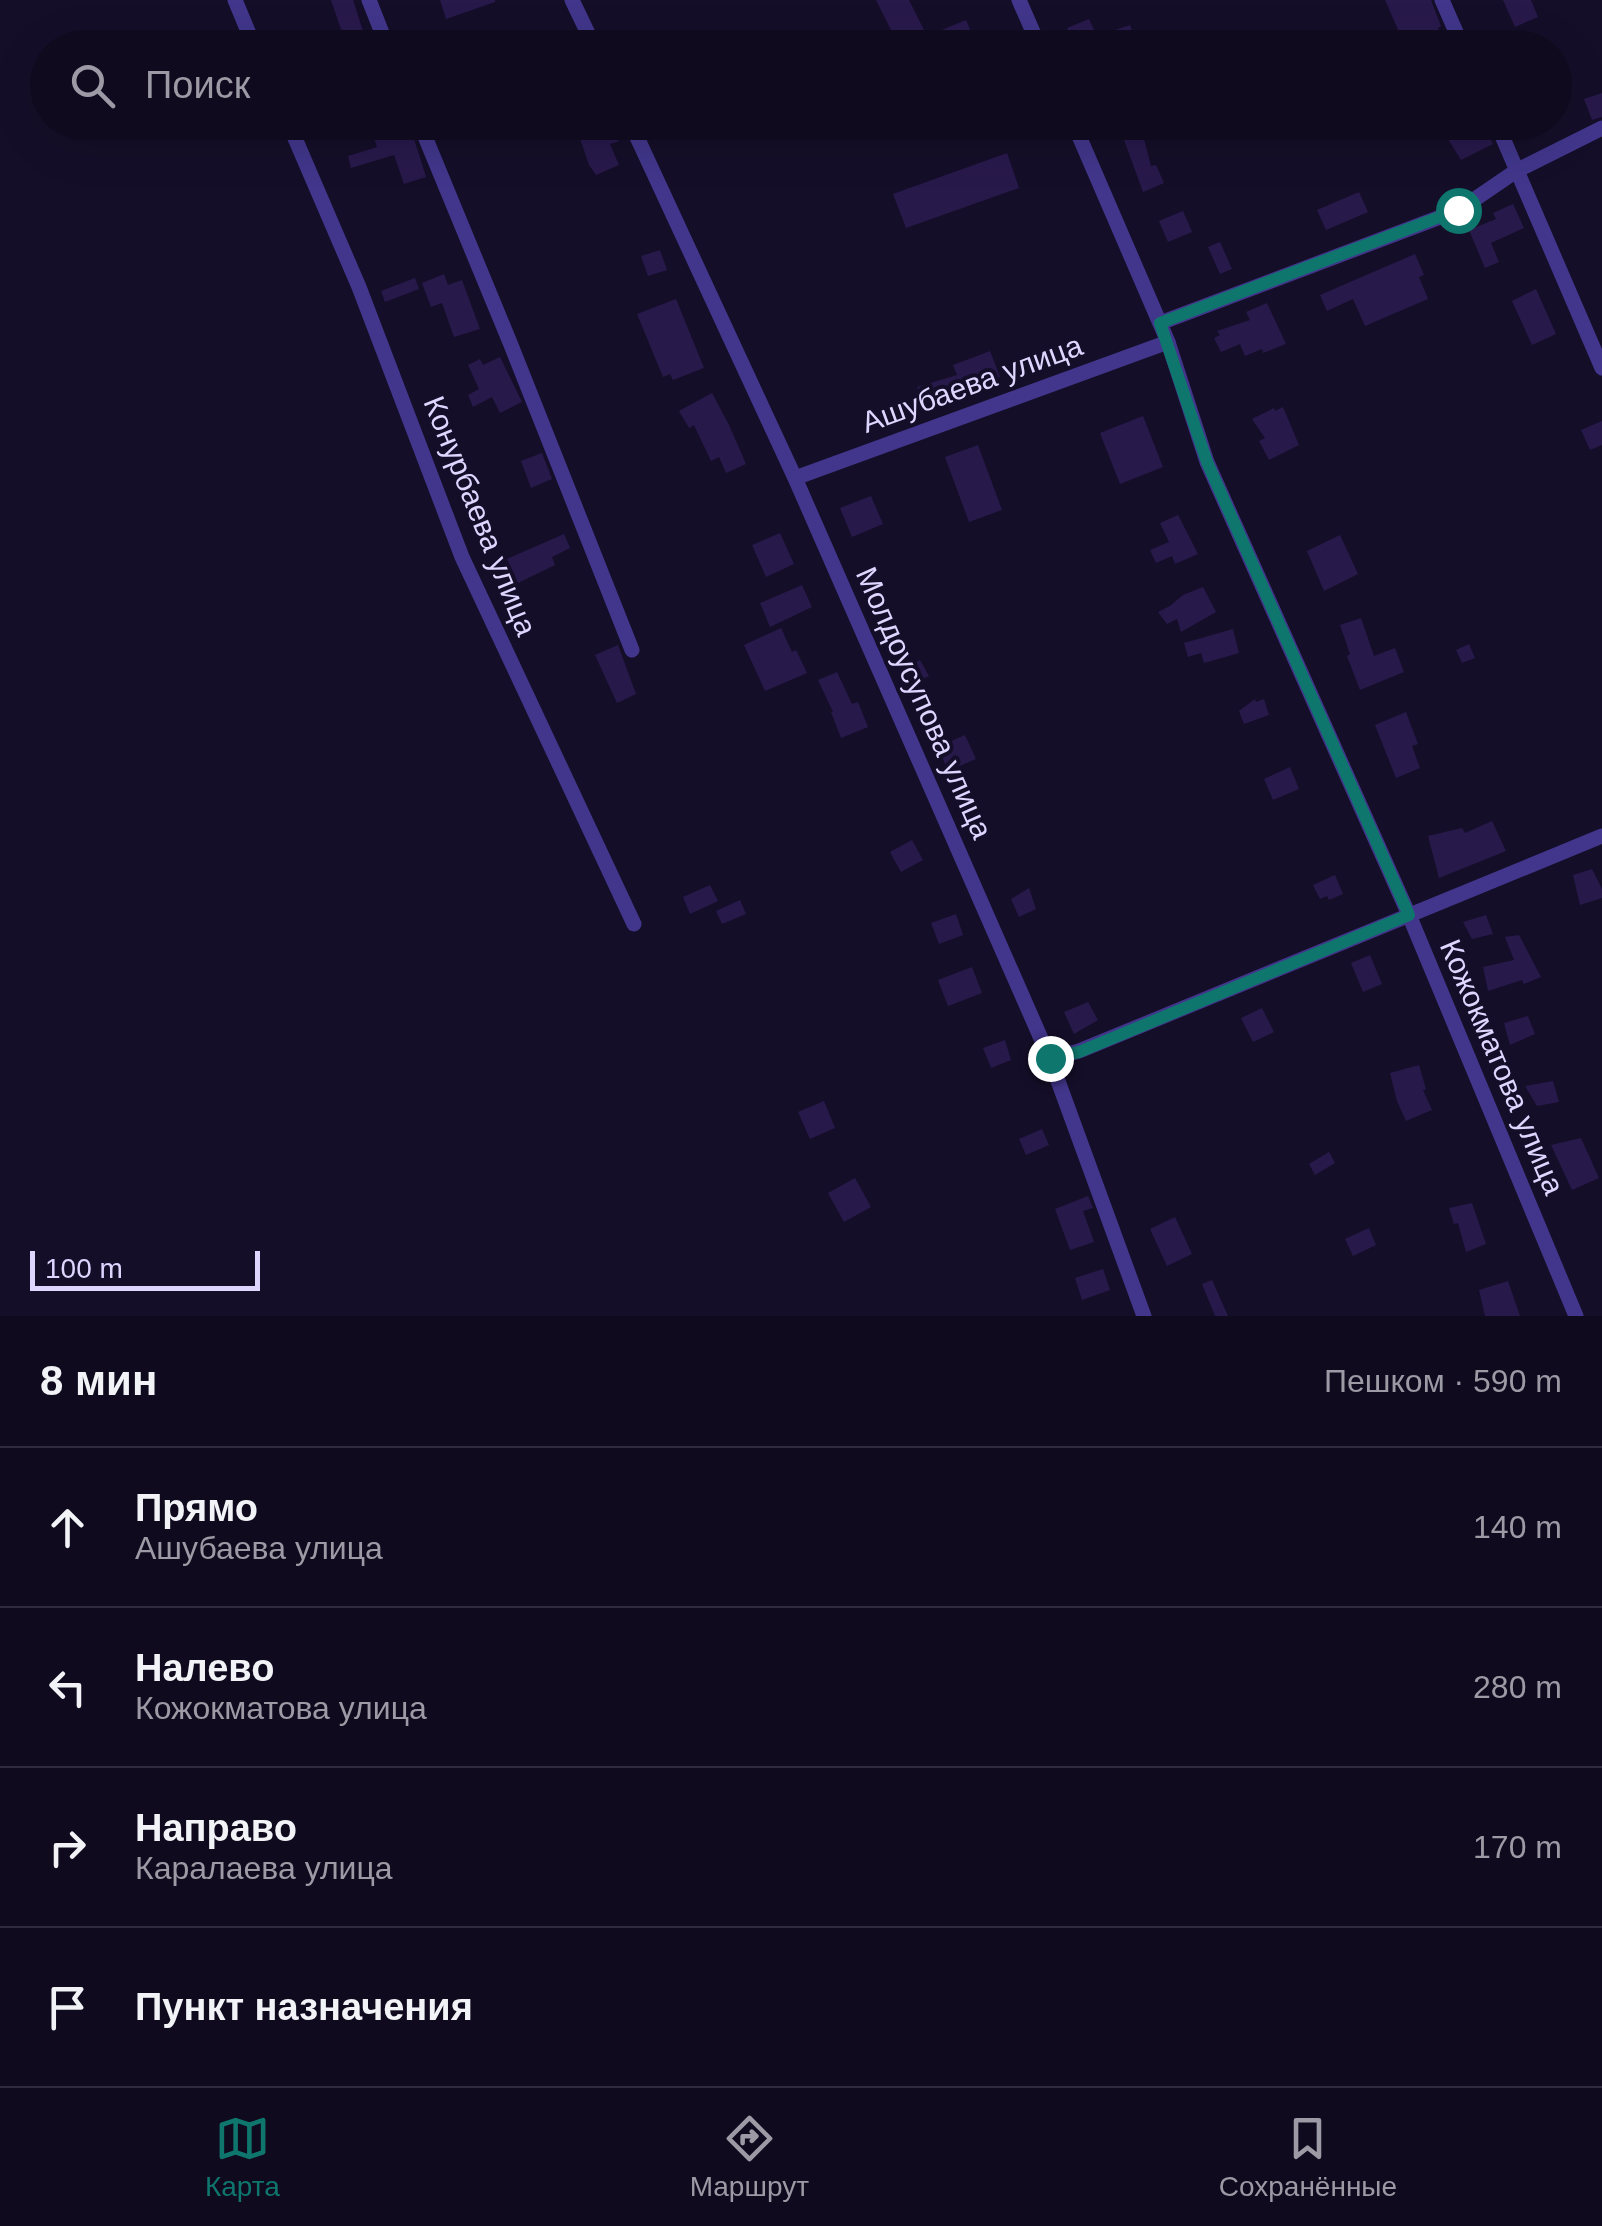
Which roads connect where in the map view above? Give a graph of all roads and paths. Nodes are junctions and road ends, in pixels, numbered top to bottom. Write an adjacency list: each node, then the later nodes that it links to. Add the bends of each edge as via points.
1 (234, 0): 6 (street)
2 (369, 0): 7 (street)
3 (572, 0): 8 (street)
4 (1020, 0): 9 (street)
5 (1442, 0): 10 (street)
6 (247, 30)
7 (381, 30)
8 (586, 30)
9 (1032, 30)
10 (1455, 30)
11 (1602, 128): 17 (street)
12 (296, 140): 25 (street, Конурбаева улица, via 360,287 462,558)
13 (426, 140): 22 (street)
14 (638, 140): 21 (street, Молдоусупова улица)
15 (1081, 140): 18 (street, Кожокматова улица)
16 (1503, 140): 17 (street)
17 (1516, 171): 18 (street, via 1458,210); 20 (street)
18 (1160, 323): 19 (street, Кожокматова улица)
19 (1168, 342): 21 (street, Ашубаева улица); 24 (street, Кожокматова улица, via 1207,462)
20 (1602, 368)
21 (795, 478): 26 (street, Молдоусупова улица)
22 (632, 650)
23 (1602, 836): 24 (street)
24 (1409, 915): 26 (street, via 1079,1052); 28 (street, Кожокматова улица)
25 (634, 924)
26 (1050, 1058): 27 (street, Молдоусупова улица)
27 (1144, 1316)
28 (1576, 1316)

